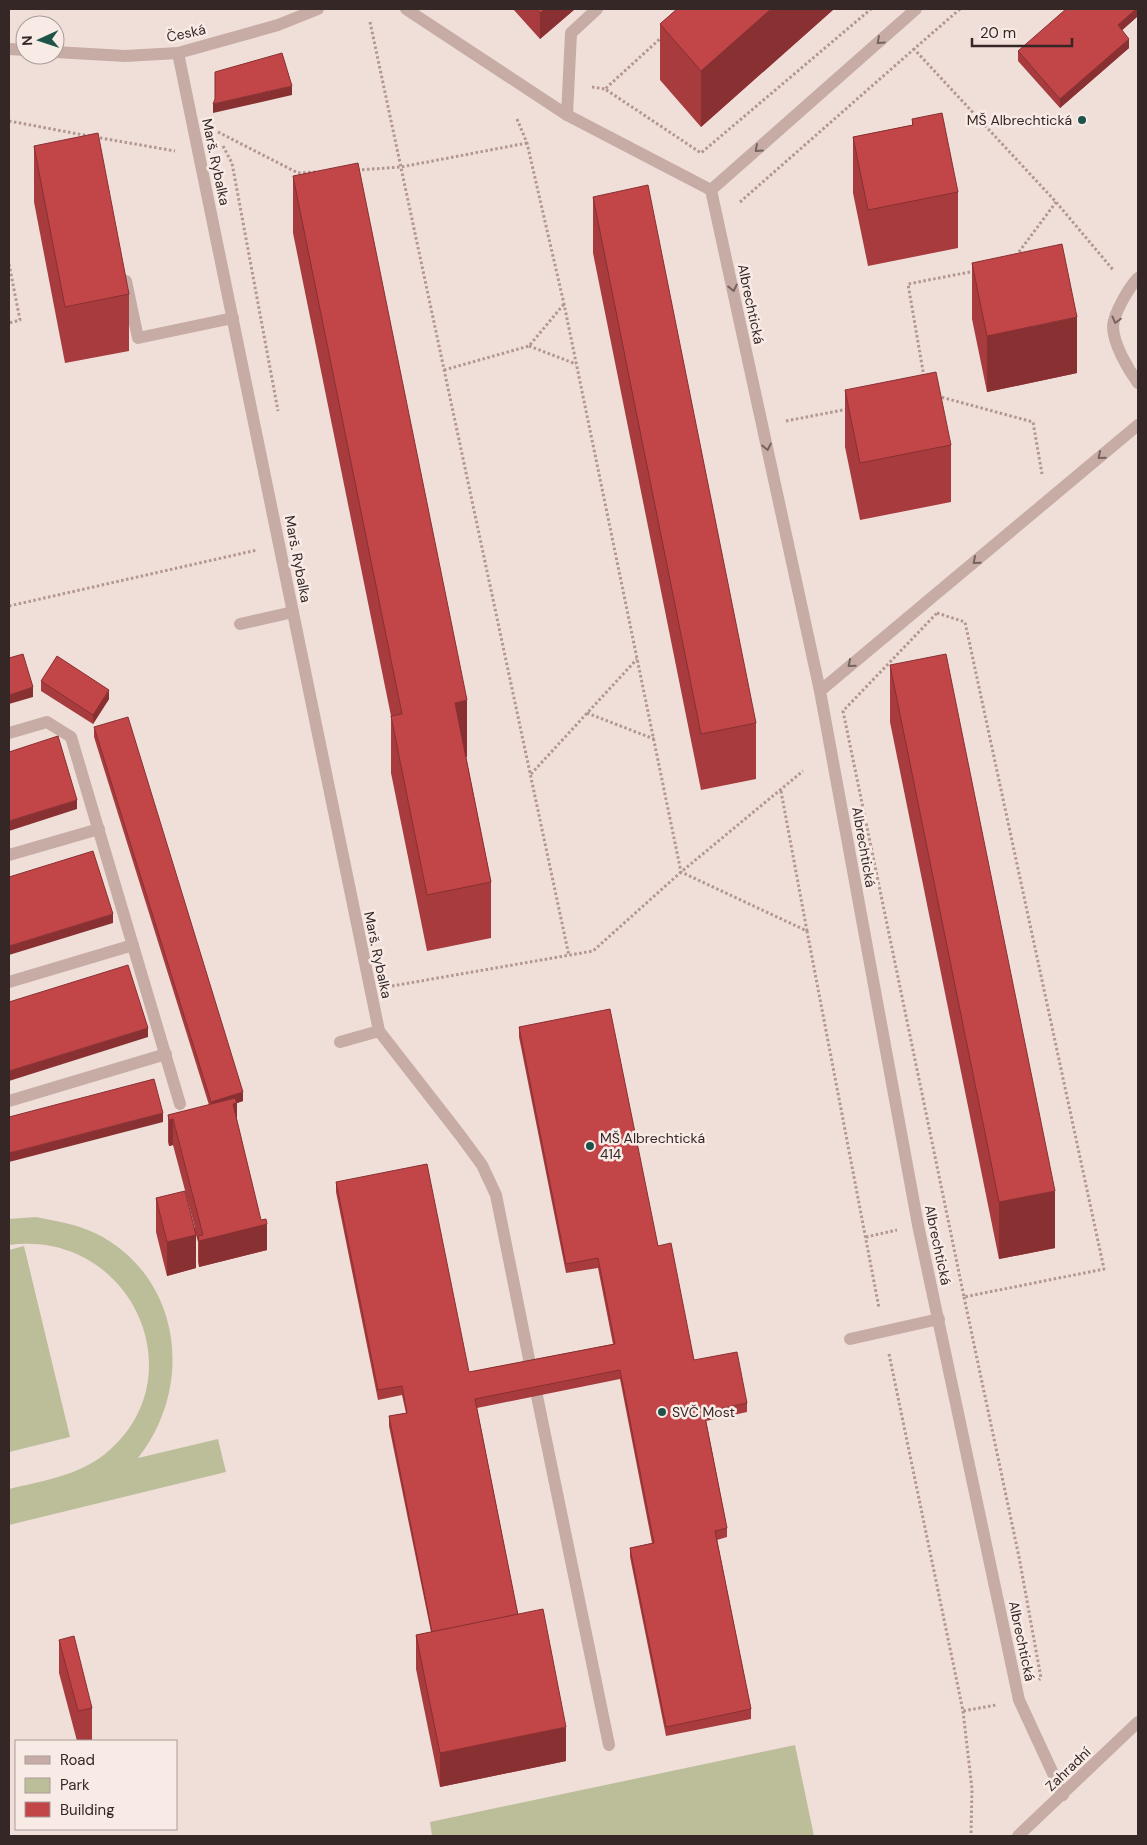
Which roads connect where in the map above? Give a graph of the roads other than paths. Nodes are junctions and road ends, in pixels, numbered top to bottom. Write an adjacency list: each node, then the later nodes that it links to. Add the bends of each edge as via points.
1 (318, 9): 6 (street, Česká, via 278,26)
2 (406, 9): 7 (street)
3 (597, 9): 7 (street, via 570,33)
4 (916, 9): 8 (street, one-way to 8)
5 (65, 53): 6 (street, Česká, via 125,56)
6 (178, 53): 11 (street, Marš. Rybalka)
7 (567, 115): 8 (street)
8 (712, 190): 16 (street, Albrechtická, one-way to 16)
9 (124, 270): 11 (street, via 138,338)
10 (1138, 278): 12 (street, one-way to 12, via 1128,288 1113,326 1124,365)
11 (233, 318): 14 (street, Marš. Rybalka)
12 (1138, 383)
13 (1138, 425): 16 (street, one-way to 16)
14 (293, 612): 15 (street); 22 (street, Marš. Rybalka)
15 (240, 624)
16 (820, 691): 27 (street, Albrechtická, via 918,1225)
17 (9, 734): 18 (street, via 47,722 71,737)
18 (99, 829): 19 (street); 20 (street)
19 (9, 856)
20 (133, 945): 21 (street); 24 (street)
21 (9, 982)
22 (379, 1031): 23 (street); 29 (street, via 482,1165 496,1195)
23 (340, 1042)
24 (166, 1054): 25 (street); 26 (street)
25 (9, 1101)
26 (180, 1104)
27 (939, 1319): 28 (street); 33 (street, Albrechtická, via 1019,1700)
28 (850, 1339)
29 (531, 1369)
30 (537, 1396): 32 (street)
31 (1138, 1722): 33 (street, Zahradní)
32 (609, 1745)
33 (1063, 1795): 34 (street, Zahradní)
34 (1018, 1836)

